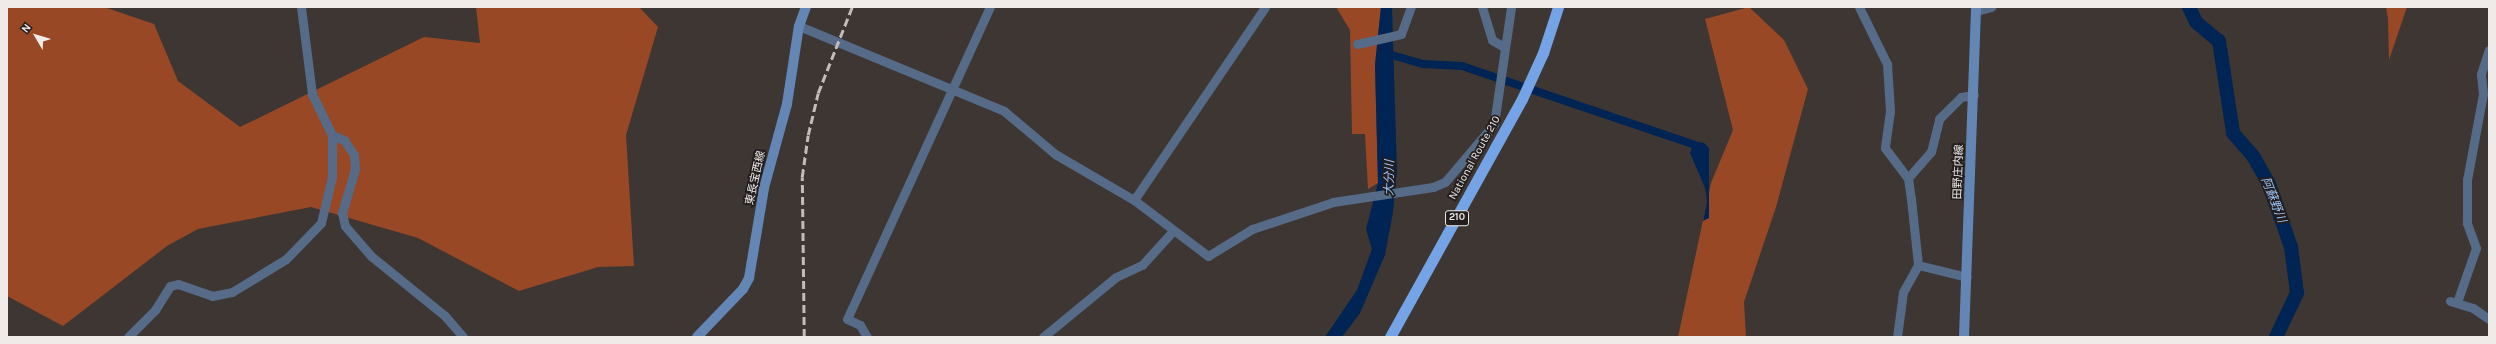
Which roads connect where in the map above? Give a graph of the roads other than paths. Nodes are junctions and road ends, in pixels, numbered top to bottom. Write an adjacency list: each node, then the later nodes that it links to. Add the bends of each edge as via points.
1 (301, 7): 18 (street, via 312,94)
2 (806, 7): 12 (main road, 東長宝西線)
3 (990, 7): 16 (street)
4 (1264, 7): 20 (street)
5 (1411, 7): 13 (street, via 1401,34)
6 (1482, 7): 14 (street, via 1492,40)
7 (1511, 7): 14 (street)
8 (1558, 7): 30 (highway, National Route 210 / 210, via 1533,77 1522,99)
9 (1859, 7): 19 (street, via 1887,64 1890,111 1885,148)
10 (1991, 7): 11 (street)
11 (1976, 9): 17 (main road, 田野庄内線)
12 (798, 26): 16 (street); 27 (main road, 東長宝西線, via 787,104 764,188 749,278 743,289)
13 (1357, 44)
14 (1504, 47): 21 (street, via 1492,128 1445,182 1416,190 1337,201 1257,228 1212,256 1200,252)
15 (2489, 50): 24 (street, via 2481,74 2483,94 2467,180 2467,223 2476,248 2454,301)
16 (951, 91): 20 (street, via 1004,111 1055,154); 28 (street, via 847,319 860,325)
17 (1974, 95): 19 (street, via 1961,97 1939,119 1931,152); 23 (main road, 田野庄内線)
18 (332, 135): 25 (street, via 332,177 326,206 321,223 306,241 286,259 232,292 212,296 178,284 170,286 155,310); 26 (street, via 344,140 354,155 355,169 342,213 345,226 371,256 444,316)
19 (1908, 178): 22 (street)
20 (1134, 200): 21 (street)
21 (1173, 232): 29 (street, via 1142,265 1116,277)
22 (1918, 265): 23 (street); 31 (street, via 1903,292)
23 (1967, 277): 32 (main road, 田野庄内線)
24 (2489, 319)
25 (128, 337)
26 (463, 337)
27 (697, 337)
28 (867, 337)
29 (1043, 337)
30 (1390, 337)
31 (1897, 337)
32 (1964, 337)

